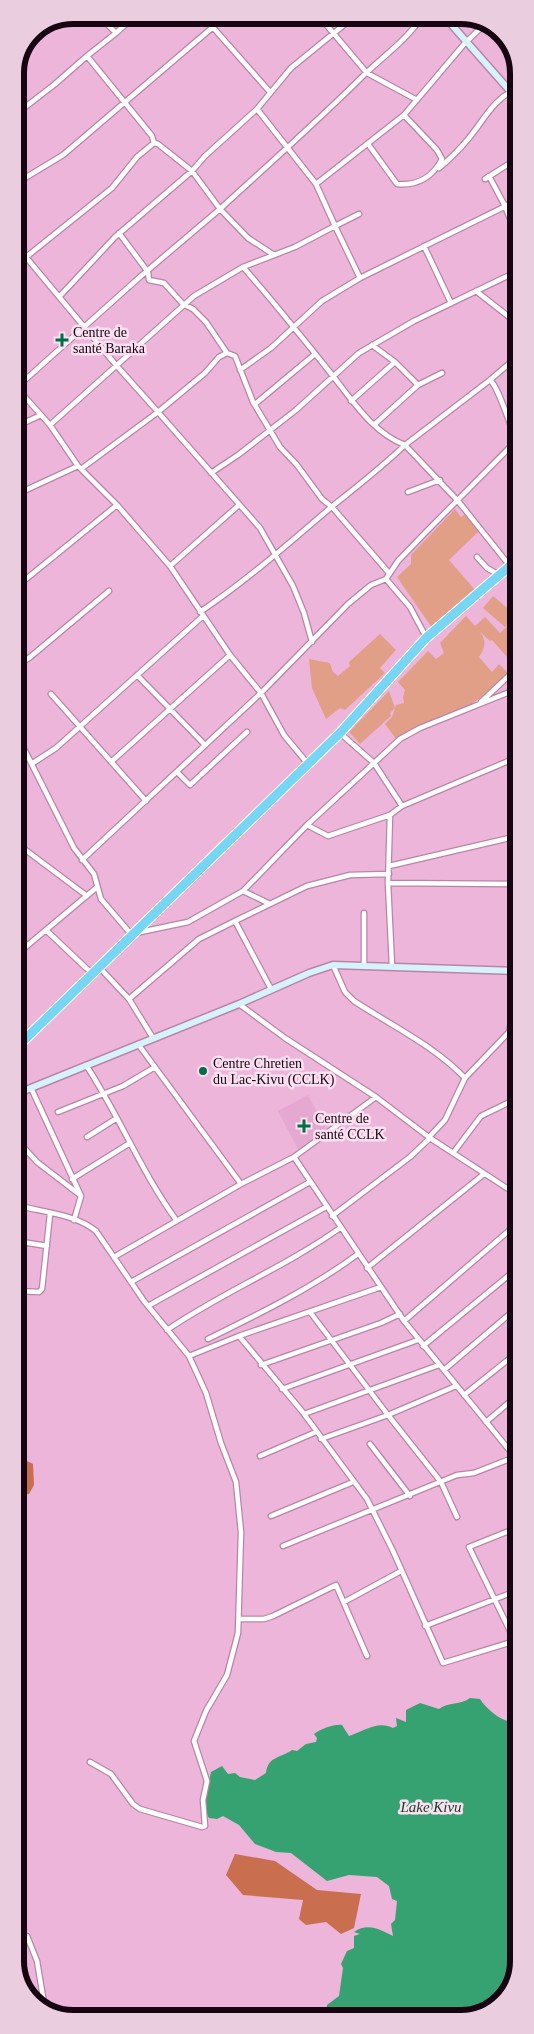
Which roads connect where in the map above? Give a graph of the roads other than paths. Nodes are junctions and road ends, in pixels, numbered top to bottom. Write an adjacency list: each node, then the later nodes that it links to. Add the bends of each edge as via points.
1 (107, 24): 10 (street)
2 (126, 24): 10 (street)
3 (216, 24): 8 (street)
4 (326, 24): 11 (street)
5 (345, 24): 11 (street)
6 (416, 24): 14 (street)
7 (450, 24): 12 (street)
8 (214, 26): 16 (street); 18 (street)
9 (481, 28): 12 (street)
10 (116, 33): 13 (street)
11 (334, 33): 14 (street); 16 (street, via 291,68)
12 (465, 43): 15 (street); 17 (street)
13 (87, 56): 18 (street); 19 (street)
14 (367, 73): 17 (street); 24 (street)
15 (510, 91): 26 (street, via 482,118 452,158)
16 (270, 92): 20 (street)
17 (417, 100): 21 (street)
18 (124, 102): 22 (street, via 152,136); 28 (street, via 63,155)
19 (24, 108)
20 (257, 109): 24 (street); 27 (street)
21 (404, 115): 23 (street); 26 (street, via 437,150 442,160)
22 (154, 143): 27 (street); 40 (street, via 137,157 112,188)
23 (368, 144): 26 (street, via 397,184 405,185 430,177); 29 (street)
24 (288, 146): 29 (street); 32 (street)
25 (510, 163): 31 (street, via 487,177)
26 (437, 169)
27 (192, 171): 32 (street); 36 (street)
28 (24, 179)
29 (316, 184): 35 (street)
30 (510, 204): 31 (street)
31 (505, 206): 34 (street); 37 (street)
32 (220, 209): 39 (street, via 248,238); 42 (street)
33 (359, 214): 35 (street)
34 (510, 219)
35 (335, 226): 39 (street); 44 (street)
36 (119, 233): 42 (street); 46 (street)
37 (424, 246): 44 (street); 47 (street)
38 (24, 255): 40 (street)
39 (274, 255): 41 (street)
40 (26, 257): 46 (street)
41 (243, 267): 48 (street); 51 (street)
42 (148, 272): 48 (street, via 148,280 164,283); 50 (street)
43 (510, 275): 45 (street)
44 (360, 278): 51 (street, via 316,306)
45 (476, 291): 47 (street); 49 (street)
46 (60, 296): 50 (street)
47 (451, 303): 52 (street)
48 (183, 304): 53 (street, via 206,322); 57 (street, via 169,321)
49 (510, 318)
50 (84, 327): 57 (street); 61 (street)
51 (294, 328): 54 (street); 58 (street)
52 (372, 346): 55 (street); 60 (street)
53 (227, 353): 58 (street, via 234,356); 67 (street)
54 (315, 354): 60 (street); 66 (street)
55 (395, 362): 63 (street); 65 (street)
56 (510, 363): 62 (street)
57 (116, 365): 67 (street); 71 (street)
58 (240, 370): 66 (street)
59 (442, 373): 63 (street)
60 (334, 377): 65 (street); 73 (street)
61 (24, 380)
62 (490, 380): 72 (street, via 496,386); 74 (street)
63 (418, 385): 70 (street)
64 (24, 396): 68 (street)
65 (351, 401): 70 (street)
66 (255, 404): 73 (street)
67 (158, 412): 76 (street); 77 (street)
68 (42, 415): 69 (street); 71 (street)
69 (24, 423)
70 (374, 424): 74 (street)
71 (50, 425): 76 (street)
72 (510, 427)
73 (270, 429): 77 (street); 84 (street, via 287,456)
74 (405, 445): 78 (street); 84 (street, via 374,475)
75 (510, 449): 81 (street)
76 (80, 468): 79 (street); 82 (street)
77 (211, 472): 83 (street)
78 (440, 480): 80 (street); 81 (street)
79 (24, 491)
80 (408, 492)
81 (458, 501): 88 (street); 89 (street)
82 (117, 505): 87 (street); 92 (street)
83 (239, 505): 85 (street, via 260,528); 87 (street)
84 (332, 507): 85 (street); 89 (street)
85 (276, 554): 94 (street); 96 (street, via 293,586)
86 (476, 557): 90 (street)
87 (170, 566): 94 (street)
88 (510, 566): 90 (highway)
89 (389, 573): 91 (street)
90 (501, 576): 95 (highway)
91 (386, 579): 95 (street, via 410,607); 96 (street, via 371,585 348,604)
92 (24, 581)
93 (109, 591): 98 (street)
94 (202, 614): 97 (street); 99 (street)
95 (426, 638): 108 (highway)
96 (312, 642): 101 (street)
97 (230, 655): 101 (street); 105 (street)
98 (24, 661)
99 (137, 675): 105 (street); 106 (street)
100 (510, 675): 104 (street)
101 (261, 693): 109 (street); 115 (street, via 284,735)
102 (510, 693): 104 (street)
103 (51, 694): 106 (street)
104 (478, 705): 114 (street, via 400,739)
105 (172, 708): 109 (street); 112 (street)
106 (80, 727): 112 (street); 113 (street)
107 (247, 732): 116 (street, via 190,785)
108 (340, 733): 114 (street); 115 (highway)
109 (205, 745): 116 (street)
110 (24, 747): 113 (street)
111 (510, 760): 118 (street)
112 (111, 762): 117 (street)
113 (33, 763): 123 (street)
114 (374, 763): 118 (street); 120 (street)
115 (308, 764): 135 (highway)
116 (177, 772): 117 (street)
117 (146, 801): 123 (street)
118 (402, 806): 119 (street)
119 (390, 814): 120 (street, via 328,836); 124 (street)
120 (306, 825): 129 (street)
121 (510, 838): 124 (street)
122 (24, 848): 130 (street)
123 (82, 860): 128 (street, via 94,874)
124 (389, 866): 125 (street)
125 (389, 874): 126 (street); 131 (street, via 350,875 307,886)
126 (388, 883): 127 (street); 139 (street)
127 (510, 884)
128 (96, 888): 130 (street); 135 (street, via 101,899)
129 (243, 892): 131 (street); 135 (street, via 188,922)
130 (87, 896): 134 (street)
131 (269, 903): 133 (street)
132 (364, 912): 138 (street)
133 (235, 921): 142 (street); 143 (street, via 199,939)
134 (47, 930): 136 (street); 140 (street, via 86,968)
135 (131, 934): 140 (highway)
136 (24, 949)
137 (333, 965): 138 (street); 142 (street); 151 (street, via 345,992 354,1001 422,1042)
138 (364, 965): 139 (street)
139 (392, 966): 141 (street)
140 (96, 970): 143 (street); 147 (highway)
141 (510, 971)
142 (271, 990): 144 (street)
143 (129, 999): 146 (street)
144 (239, 1004): 146 (street); 155 (street)
145 (510, 1027): 151 (street, via 509,1032)
146 (153, 1038): 148 (street)
147 (24, 1040)
148 (138, 1044): 149 (street); 150 (street)
149 (86, 1065): 152 (street); 154 (street)
150 (155, 1068): 154 (street); 168 (street)
151 (465, 1078): 160 (street, via 445,1120)
152 (31, 1088): 153 (street); 166 (street)
153 (24, 1091)
154 (105, 1093): 157 (street); 158 (street)
155 (376, 1097): 160 (street); 164 (street)
156 (510, 1102): 163 (street, via 481,1116)
157 (58, 1112)
158 (117, 1118): 159 (street); 161 (street)
159 (87, 1137)
160 (430, 1138): 163 (street); 174 (street)
161 (130, 1143): 166 (street); 176 (street, via 155,1192)
162 (24, 1148): 170 (street)
163 (452, 1154): 165 (street)
164 (294, 1157): 167 (street); 168 (street)
165 (484, 1174): 169 (street); 183 (street)
166 (72, 1179): 170 (street)
167 (310, 1182): 172 (street); 185 (street)
168 (241, 1184): 176 (street)
169 (510, 1191)
170 (81, 1196): 175 (street)
171 (24, 1207): 173 (street)
172 (326, 1207): 174 (street); 188 (street)
173 (50, 1214): 175 (street); 180 (street)
174 (332, 1216): 177 (street)
175 (74, 1220): 182 (street, via 90,1226)
176 (176, 1221): 182 (street)
177 (340, 1228): 181 (street); 193 (street, via 287,1263 267,1271)
178 (510, 1229): 192 (street)
179 (24, 1242): 180 (street)
180 (47, 1246): 187 (street, via 41,1291)
181 (358, 1254): 183 (street); 195 (street, via 313,1283)
182 (114, 1257): 185 (street)
183 (367, 1268): 186 (street)
184 (510, 1274): 198 (street)
185 (131, 1282): 188 (street)
186 (380, 1287): 189 (street); 190 (street)
187 (24, 1291)
188 (148, 1306): 193 (street)
189 (310, 1312): 194 (street); 196 (street)
190 (400, 1314): 192 (street); 196 (street)
191 (510, 1314): 204 (street)
192 (404, 1321): 197 (street)
193 (168, 1330): 199 (street)
194 (239, 1336): 199 (street); 202 (street)
195 (208, 1339)
196 (329, 1340): 201 (street); 202 (street)
197 (418, 1340): 198 (street); 201 (street)
198 (423, 1346): 203 (street)
199 (189, 1356): 231 (street, via 206,1393 236,1482 241,1532)
200 (510, 1358): 208 (street)
201 (349, 1364): 206 (street); 207 (street)
202 (261, 1365): 206 (street)
203 (439, 1365): 204 (street); 207 (street)
204 (444, 1370): 205 (street)
205 (456, 1386): 208 (street); 211 (street)
206 (282, 1388): 210 (street)
207 (369, 1390): 210 (street); 211 (street)
208 (464, 1395): 212 (street)
209 (510, 1402): 212 (street)
210 (304, 1414): 213 (street)
211 (388, 1415): 214 (street); 220 (street)
212 (486, 1422): 216 (street)
213 (316, 1432): 214 (street); 217 (street)
214 (321, 1439): 219 (street)
215 (370, 1444): 221 (street)
216 (510, 1451)
217 (260, 1456)
218 (510, 1459): 220 (street)
219 (353, 1482): 222 (street); 223 (street)
220 (441, 1482): 221 (street); 224 (street)
221 (410, 1496): 222 (street)
222 (372, 1510): 226 (street); 227 (street)
223 (271, 1516)
224 (457, 1517)
225 (510, 1530): 229 (street, via 470,1546)
226 (283, 1546)
227 (401, 1571): 230 (street); 232 (street)
228 (510, 1593): 229 (street)
229 (493, 1599): 232 (street); 233 (street)
230 (344, 1602): 231 (street, via 338,1586 333,1585 273,1616); 235 (street)
231 (240, 1619): 236 (street, via 227,1675 194,1738 207,1781 204,1827 140,1809 112,1774)
232 (425, 1626): 234 (street, via 443,1663)
233 (510, 1628)
234 (510, 1642)
235 (368, 1656)
236 (90, 1762)
237 (24, 1936): 238 (street, via 27,1936 37,1962)
238 (43, 2000)

